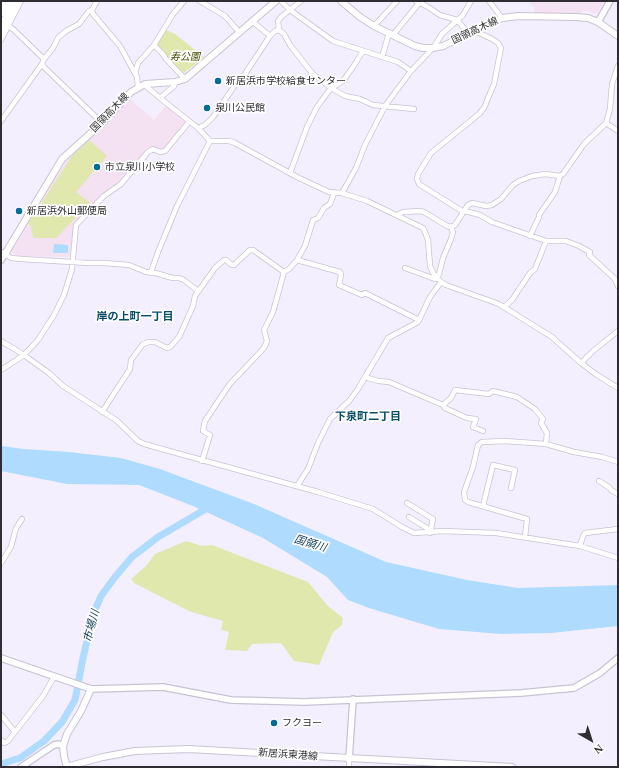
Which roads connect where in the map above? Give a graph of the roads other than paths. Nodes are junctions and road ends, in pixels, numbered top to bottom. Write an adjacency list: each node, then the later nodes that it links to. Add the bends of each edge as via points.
1 (7, 1): 19 (highway)
2 (16, 1): 24 (highway)
3 (21, 1): 24 (street)
4 (97, 1): 17 (street)
5 (184, 1): 33 (street)
6 (200, 1): 27 (street, via 225,16)
7 (276, 1): 22 (main road, 国領高木線)
8 (281, 1): 18 (street)
9 (301, 1): 18 (street)
10 (341, 1): 25 (main road, 国領高木線)
11 (397, 1): 25 (street)
12 (471, 1): 21 (street)
13 (489, 1): 20 (street)
14 (610, 1): 23 (street)
15 (418, 2): 16 (street); 29 (street)
16 (428, 3): 21 (street, via 440,14)
17 (92, 10): 37 (street, via 79,24 58,38); 40 (street, via 120,46)
18 (290, 10): 26 (street, via 278,21); 35 (street, via 333,41)
19 (1, 12)
20 (502, 18): 23 (main road, 国領高木線, via 575,17); 28 (main road, 国領高木線)
21 (457, 20): 28 (street); 34 (street, via 442,34)
22 (252, 21): 27 (main road, 国領高木線); 30 (street)
23 (598, 22): 31 (main road, 国領高木線)
24 (4, 24): 32 (street); 37 (street)
25 (374, 26): 29 (main road, 国領高木線)
26 (279, 30): 30 (street); 45 (street, via 312,74)
27 (239, 32): 41 (main road, 国領高木線)
28 (472, 32): 34 (main road, 国領高木線); 60 (street, via 498,43 501,48 494,84 484,108 431,153 416,179)
29 (391, 34): 34 (main road, 国領高木線, via 415,46); 36 (street)
30 (270, 36): 53 (street, via 213,117)
31 (618, 36)
32 (1, 40)
33 (154, 45): 40 (street, via 138,63); 41 (street)
34 (433, 48): 39 (street)
35 (363, 51): 36 (street); 45 (street, via 343,81)
36 (382, 57): 39 (street, via 398,62)
37 (43, 62): 49 (street); 51 (street)
38 (618, 66): 52 (street, via 612,84)
39 (410, 72): 47 (street)
40 (137, 77): 44 (street)
41 (184, 79): 42 (main road, 国領高木線)
42 (175, 82): 43 (main road, 国領高木線); 46 (street, via 174,86)
43 (144, 84): 44 (main road, 国領高木線); 46 (street)
44 (138, 87): 51 (main road, 国領高木線)
45 (330, 88): 47 (street, via 345,96); 56 (street, via 307,127)
46 (160, 98): 50 (street)
47 (385, 106): 48 (street); 59 (street)
48 (414, 110)
49 (1, 121)
50 (189, 122): 53 (street); 68 (street, via 165,151 153,149 148,152 121,184 104,196 76,225)
51 (102, 123): 65 (main road, 国領高木線, via 62,160)
52 (606, 123): 54 (street); 57 (street, via 584,144)
53 (198, 128): 55 (street)
54 (618, 131)
55 (210, 141): 56 (street, via 230,141); 70 (street, via 177,206)
56 (290, 173): 58 (street)
57 (560, 176): 60 (street, via 532,176 513,185 492,205 472,203); 63 (street, via 555,192 539,215)
58 (334, 193): 59 (street); 67 (street, via 330,204 313,220 305,246)
59 (342, 193): 61 (street)
60 (462, 211): 62 (street); 63 (street, via 480,215)
61 (398, 215): 62 (street, via 403,212 420,211); 72 (street, via 425,232 430,266)
62 (451, 227): 72 (street, via 453,232)
63 (530, 236): 64 (street)
64 (546, 241): 74 (street, via 566,241 590,252 589,255 615,279); 76 (street, via 535,269)
65 (3, 254): 66 (street); 68 (street, via 11,258)
66 (1, 260)
67 (297, 260): 71 (street); 77 (street, via 340,272 342,275 339,285 362,295 365,293)
68 (73, 262): 70 (street, via 129,265); 80 (street, via 64,295 54,315 38,340)
69 (405, 268): 72 (street, via 435,279)
70 (152, 272): 75 (street, via 179,278)
71 (284, 272): 75 (street, via 250,250 234,265 224,260); 89 (street, via 273,312 264,330 267,341 264,348 229,385 205,421 203,431 210,435)
72 (437, 277): 73 (street)
73 (441, 282): 76 (street); 77 (street, via 430,297)
74 (618, 286)
75 (198, 290): 86 (street, via 179,337 167,348 155,342 143,344 131,360 130,369)
76 (504, 307): 81 (street, via 552,337)
77 (419, 320): 83 (street, via 388,338)
78 (618, 331): 81 (street)
79 (1, 341): 80 (street)
80 (24, 355): 82 (street); 86 (street, via 63,386)
81 (581, 363): 84 (street)
82 (1, 370)
83 (365, 377): 85 (street, via 389,382); 92 (street, via 349,401 330,419 308,469)
84 (618, 388)
85 (443, 405): 87 (street, via 467,418 476,419 473,427); 88 (street, via 455,390 489,394 493,391 517,397 535,408 543,419 541,423 547,433)
86 (102, 412): 89 (street, via 116,420 144,444)
87 (483, 431)
88 (546, 444): 90 (street); 96 (street, via 505,441 482,442 478,445 464,497 468,502)
89 (202, 461): 92 (street)
90 (618, 462)
91 (599, 481): 94 (street)
92 (297, 486): 100 (street, via 373,509 410,531)
93 (511, 488): 96 (street, via 515,470 493,465)
94 (618, 494)
95 (407, 503): 100 (street, via 434,520)
96 (484, 506): 101 (street, via 527,519)
97 (409, 517): 100 (street)
98 (22, 519): 104 (street, via 16,528 11,547)
99 (618, 529): 102 (street, via 585,533)
100 (430, 532): 101 (street, via 496,533)
101 (524, 537): 102 (street)
102 (580, 546): 103 (street)
103 (618, 558)
104 (1, 563)
105 (1, 658): 107 (main road)
106 (618, 658): 109 (street, via 600,673 574,688 514,693)
107 (56, 677): 108 (main road); 111 (street)
108 (89, 688): 109 (street, via 163,687 231,700 304,702); 113 (main road, via 81,711)
109 (353, 699): 114 (street)
110 (1, 715): 111 (street)
111 (15, 732): 112 (street, via 8,741)
112 (2, 743)
113 (63, 746): 115 (street, via 54,745); 116 (main road, 新居浜東港線)
114 (349, 758): 116 (main road, 新居浜東港線, via 156,749 103,757); 117 (street); 118 (main road, 新居浜東港線)
115 (21, 767)
116 (67, 767)
117 (349, 767)
118 (512, 767)

